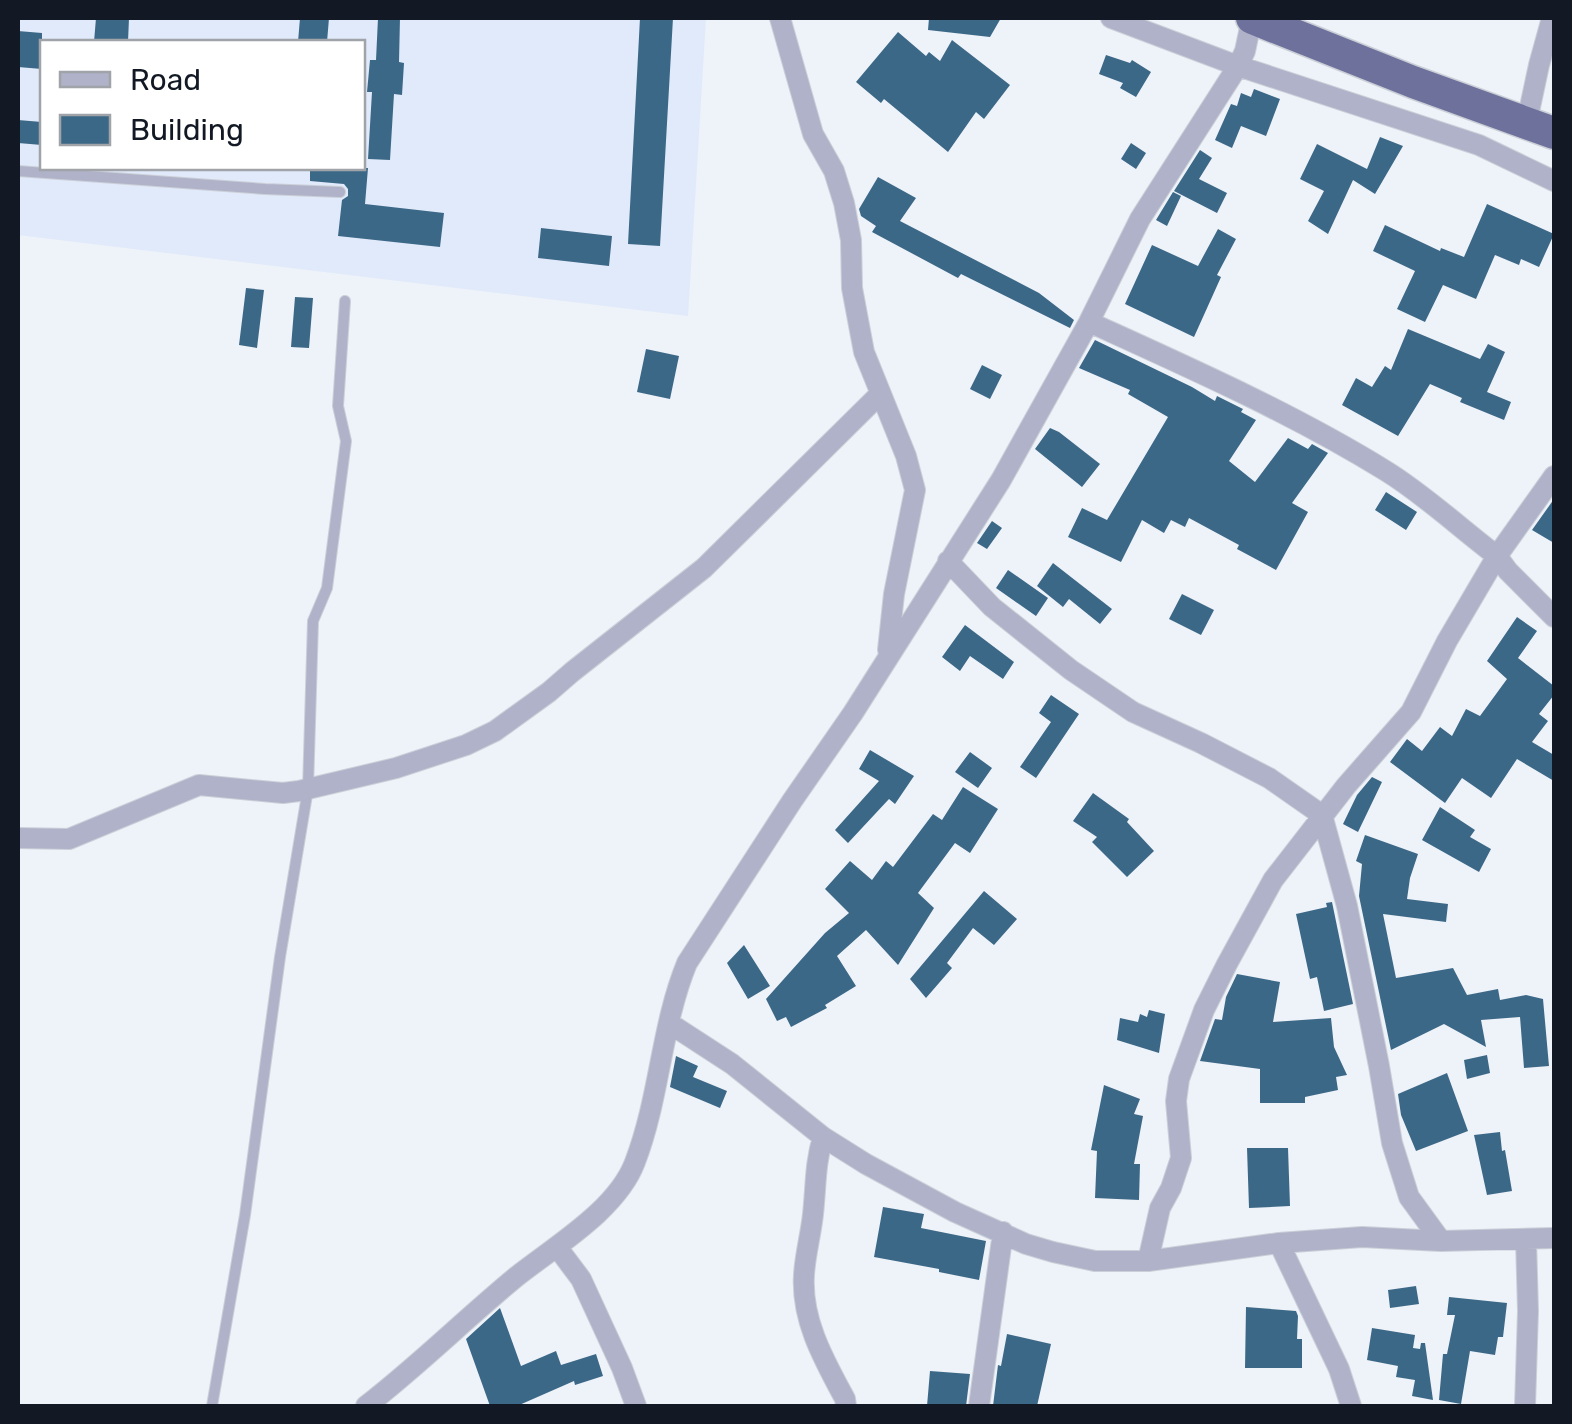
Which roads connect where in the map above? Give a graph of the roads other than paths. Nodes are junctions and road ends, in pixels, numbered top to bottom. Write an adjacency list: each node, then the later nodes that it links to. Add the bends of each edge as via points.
1 (780, 18): 12 (street, via 812,134 844,203 858,326)
2 (1111, 18): 5 (street)
3 (1252, 18): 5 (street); 6 (highway)
4 (1552, 18): 6 (street, via 1538,64)
5 (1238, 66): 8 (street, via 1445,132); 11 (street, via 1140,219)
6 (1541, 127)
7 (18, 171): 9 (lane)
8 (1554, 182)
9 (340, 192)
10 (344, 301): 18 (lane, via 338,406 346,440 327,588 313,621)
11 (1089, 322): 14 (street, via 1304,424 1390,474); 15 (street)
12 (880, 394): 17 (street, via 914,490); 18 (street, via 704,568 495,731 396,768)
13 (1554, 476): 14 (street)
14 (1497, 556): 16 (street); 19 (street, via 1411,712)
15 (948, 561): 17 (street); 19 (street, via 992,607 1133,712 1270,778)
16 (1554, 617)
17 (888, 657): 21 (street, via 687,963)
18 (308, 790): 20 (street, via 199,785 69,838); 31 (lane)
19 (1322, 815): 26 (street, via 1347,906 1392,1143 1408,1197); 29 (street, via 1274,880 1226,964 1189,1048 1176,1101 1181,1158)
20 (18, 838)
21 (669, 1023): 22 (street); 28 (street, via 635,1164 592,1219)
22 (823, 1137): 23 (street, via 920,1194); 34 (street, via 803,1281 816,1342)
23 (1003, 1232): 29 (street, via 1075,1258); 35 (street)
24 (1554, 1238): 25 (street)
25 (1526, 1239): 26 (street); 37 (street)
26 (1442, 1241): 27 (street)
27 (1278, 1243): 29 (street); 36 (street)
28 (557, 1246): 30 (street, via 518,1275); 33 (street, via 581,1278)
29 (1148, 1262)
30 (392, 1398): 32 (street)
31 (212, 1406)
32 (366, 1406)
33 (636, 1406)
34 (846, 1406)
35 (978, 1406)
36 (1350, 1406)
37 (1525, 1406)

